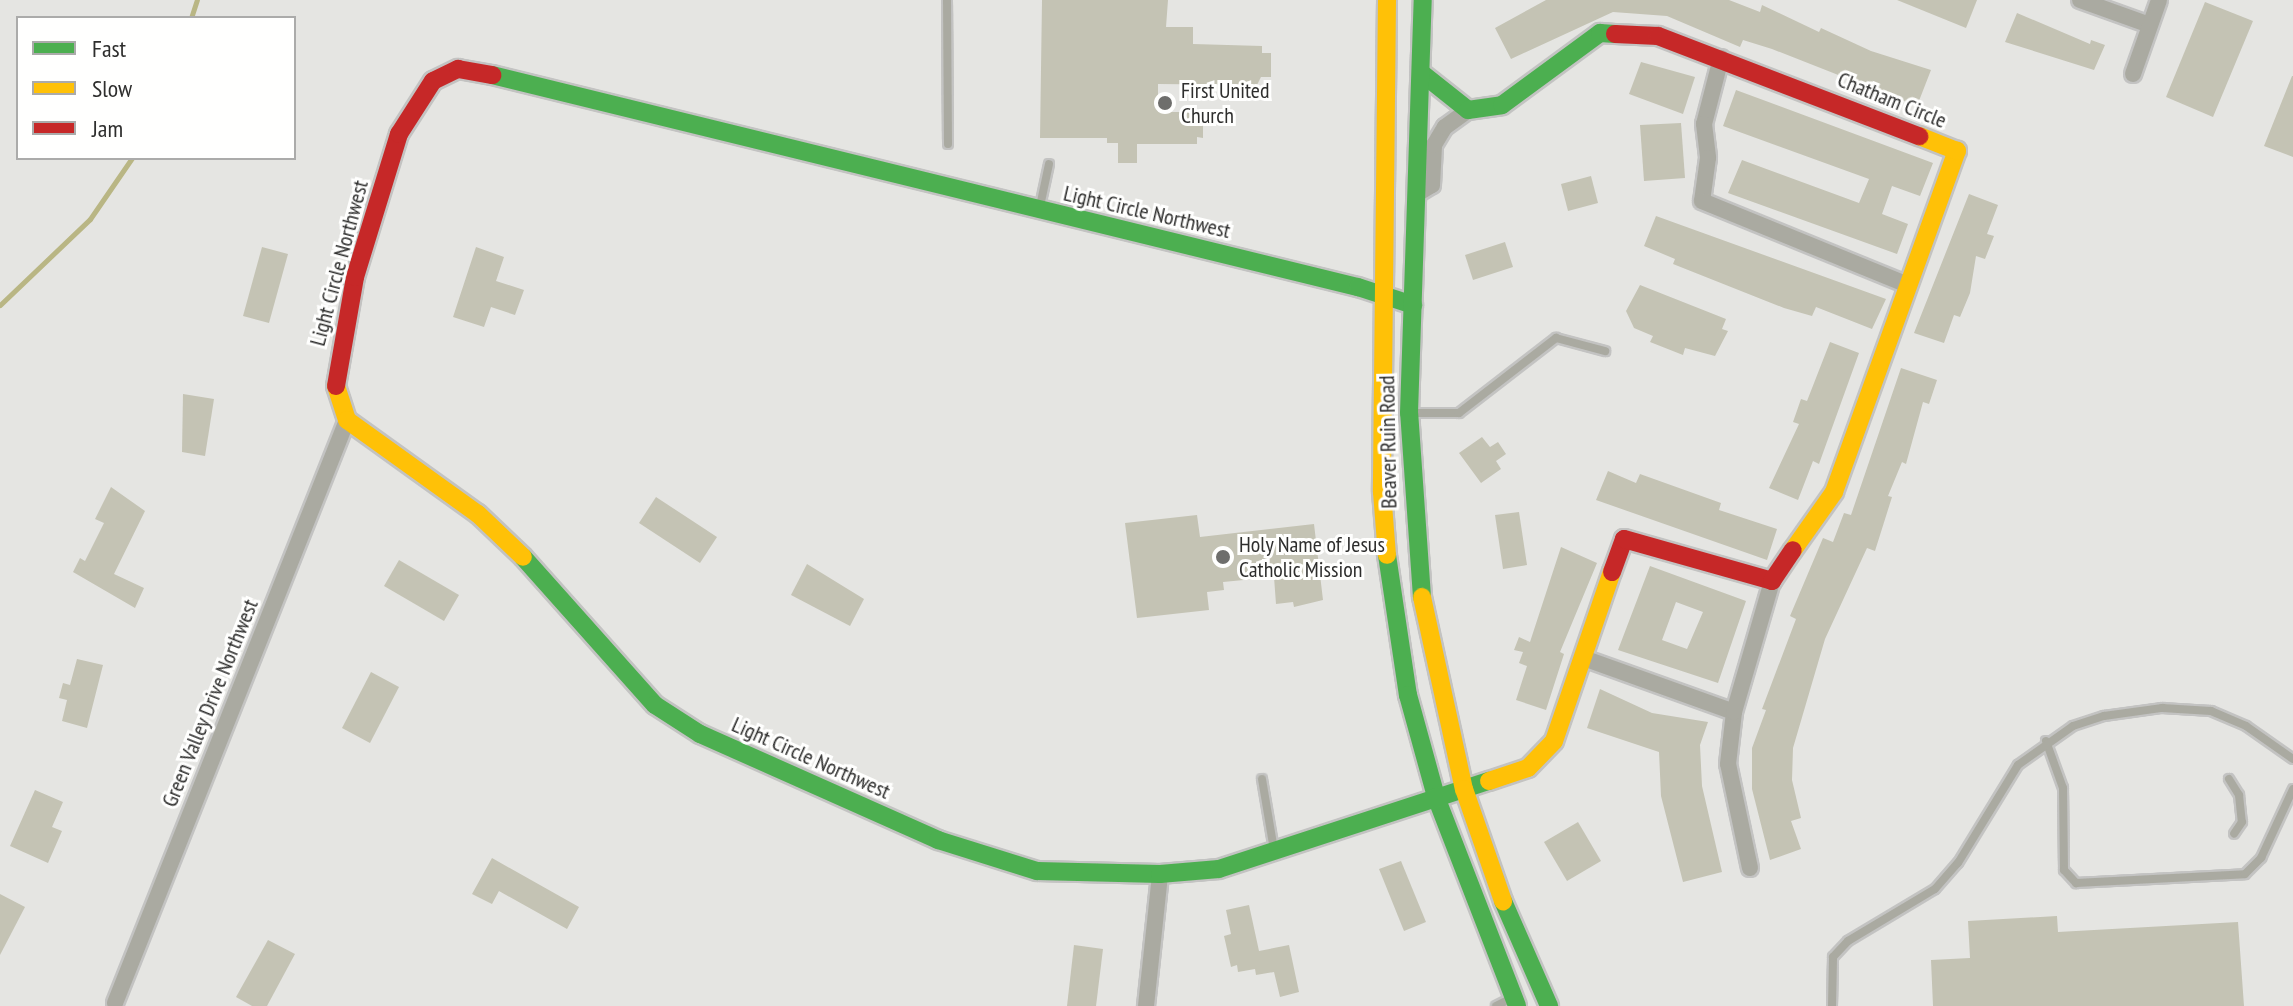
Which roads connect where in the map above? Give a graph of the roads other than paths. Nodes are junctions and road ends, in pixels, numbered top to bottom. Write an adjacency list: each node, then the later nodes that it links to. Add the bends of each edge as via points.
1 (947, 0): 11 (lane)
2 (1387, 0): 16 (street, Beaver Ruin Road)
3 (1423, 0): 9 (street, Beaver Ruin Road)
4 (2080, 0): 6 (street)
5 (2159, 0): 6 (street)
6 (2150, 25): 8 (street)
7 (1721, 58): 10 (street, Chatham Circle, via 1658,36 1600,33 1502,105); 15 (street, via 1704,124 1708,158 1702,201); 15 (street, Chatham Circle, via 1957,151)
8 (2133, 74)
9 (1424, 75): 10 (street); 13 (street, Beaver Ruin Road)
10 (1468, 110): 13 (street, via 1445,127 1434,145 1432,185)
11 (948, 144)
12 (1049, 164): 14 (lane)
13 (1417, 194): 17 (street, Beaver Ruin Road)
14 (1039, 211): 16 (street, Light Circle Northwest); 20 (street, Light Circle Northwest, via 510,83 484,71 458,69 433,81 399,134 355,277 334,381)
15 (1905, 284): 21 (street, Chatham Circle, via 1834,492)
16 (1384, 294): 17 (street, Light Circle Northwest); 30 (street, Beaver Ruin Road, via 1382,492 1389,580 1408,695)
17 (1413, 305): 19 (street, Beaver Ruin Road)
18 (1605, 351): 19 (lane, via 1556,338 1459,413)
19 (1409, 413): 28 (street, Beaver Ruin Road, via 1419,583)
20 (347, 420): 34 (street, Light Circle Northwest, via 478,514 543,576 655,705 700,734 938,840 1037,871); 36 (street, Green Valley Drive Northwest)
21 (1772, 581): 22 (street, via 1624,539); 23 (street, Chatham Circle)
22 (1586, 659): 23 (street); 28 (street, via 1554,741 1528,768)
23 (1734, 712): 33 (street, Chatham Circle, via 1728,764)
24 (2046, 741): 25 (lane, via 2104,716 2162,708 2211,711 2246,726); 29 (lane, via 2063,788 2068,846 2064,870 2076,883 2245,874 2261,858); 40 (lane, via 2018,765 1958,863 1935,889 1848,941 1833,957)
25 (2293, 759)
26 (1262, 779): 32 (lane)
27 (2229, 779): 31 (lane, via 2239,795 2242,822)
28 (1464, 789): 30 (street, Light Circle Northwest); 39 (street, Beaver Ruin Road, via 1500,893)
29 (2293, 789)
30 (1436, 797): 32 (street, Light Circle Northwest); 35 (street, Beaver Ruin Road)
31 (2234, 834)
32 (1274, 851): 34 (street, Light Circle Northwest, via 1219,869)
33 (1750, 868)
34 (1160, 874): 37 (street)
35 (1515, 1002): 38 (lane)
36 (115, 1003)
37 (1146, 1006)
38 (1496, 1006)
39 (1549, 1006)
40 (1832, 1006)

